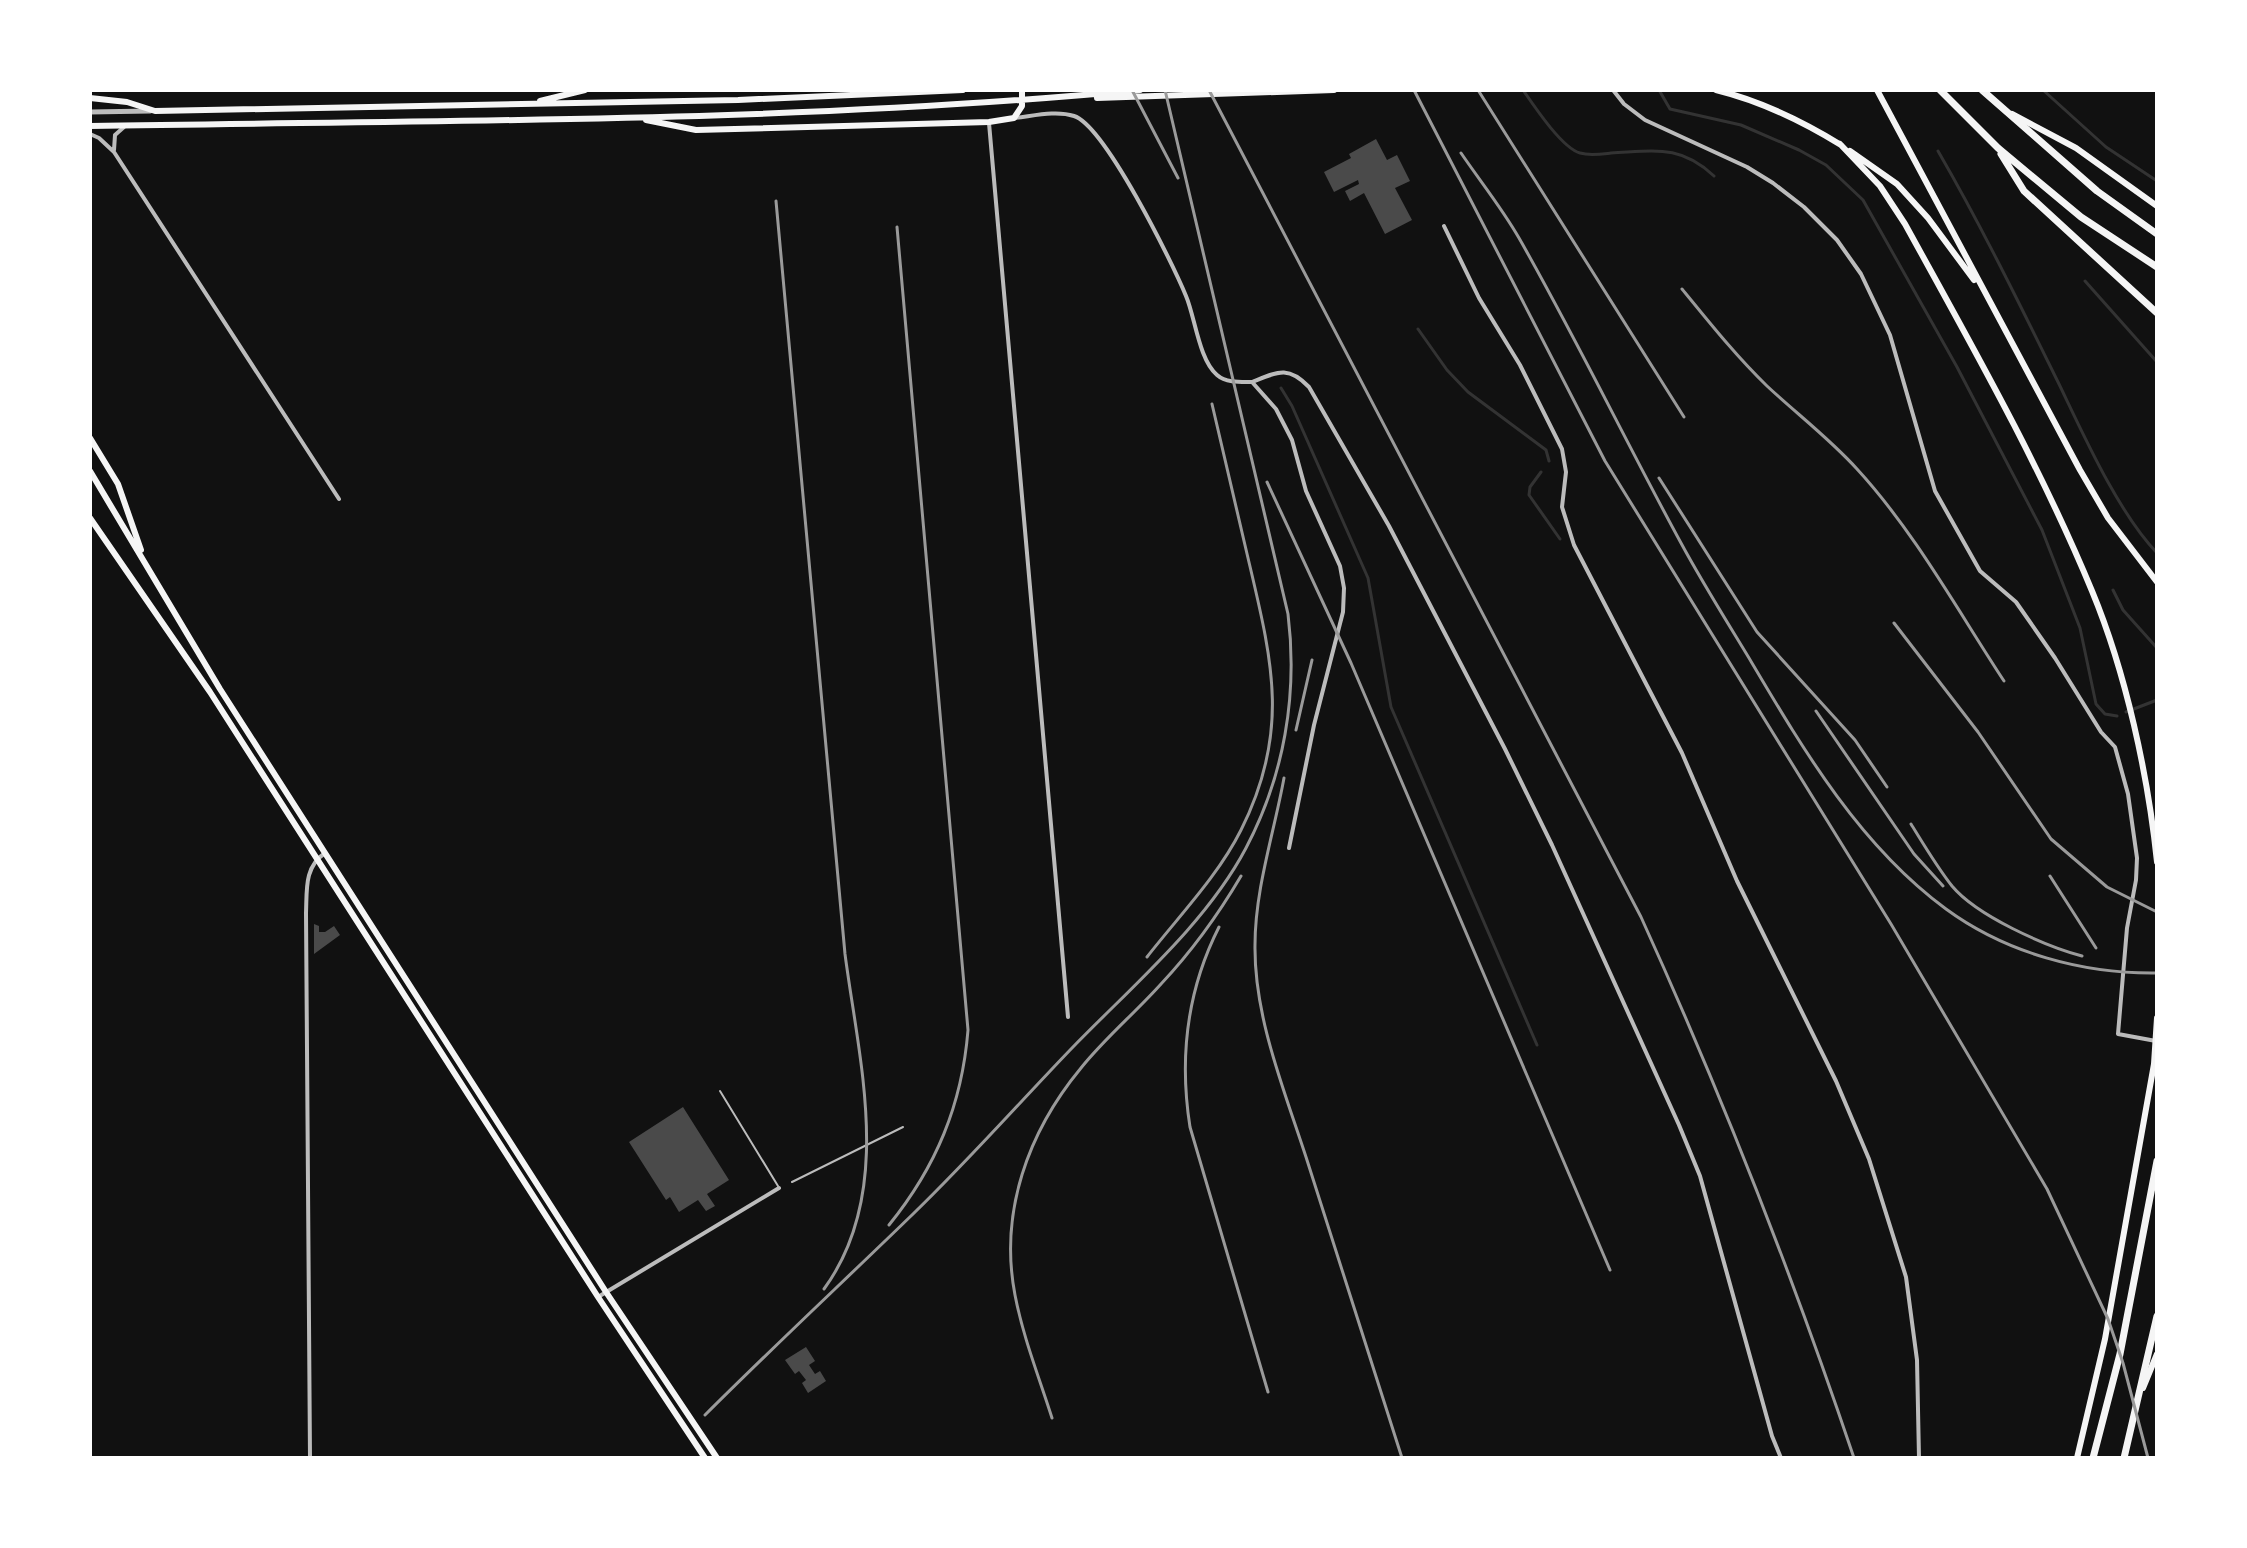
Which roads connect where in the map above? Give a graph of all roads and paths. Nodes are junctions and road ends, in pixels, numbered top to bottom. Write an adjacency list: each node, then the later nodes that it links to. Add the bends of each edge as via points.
1 (585, 90): 13 (main road)
2 (963, 90): 13 (main road)
3 (1022, 90): 18 (main road, via 1022,106)
4 (1140, 90): 11 (main road)
5 (1334, 90): 11 (main road)
6 (1613, 90): 45 (street, via 1645,120 1773,183 1814,216 1871,292 1890,335 1935,491 1980,571 2016,602 2115,747 2133,825 2136,880 2118,1034)
7 (1716, 90): 23 (main road, via 1782,112)
8 (1877, 90): 30 (main road)
9 (1940, 90): 24 (highway)
10 (1982, 90): 14 (highway)
11 (1069, 97): 17 (main road)
12 (90, 98): 15 (main road)
13 (533, 103): 15 (main road)
14 (1997, 106): 26 (main road, via 2076,148); 28 (highway)
15 (155, 111): 16 (street)
16 (90, 112)
17 (635, 118): 19 (main road, via 696,130); 21 (main road)
18 (1014, 118): 19 (main road); 32 (street, via 1060,113 1089,125 1133,192 1186,295 1207,360 1218,376)
19 (989, 122): 43 (street)
20 (90, 126): 21 (main road)
21 (126, 126): 25 (street, via 115,135)
22 (90, 134): 25 (street)
23 (1840, 144): 30 (main road, via 1897,184); 42 (main road, via 1880,186 1905,224 2019,438 2093,593 2126,697)
24 (1998, 148): 29 (highway, via 2081,217); 31 (highway, via 2024,191)
25 (114, 152): 35 (street)
26 (2157, 206)
27 (1444, 226): 60 (street, via 1562,449 1562,507 1574,545 1682,753 1869,1159 1906,1277 1917,1360)
28 (2157, 234)
29 (2157, 267)
30 (1987, 298): 38 (main road, via 2094,494)
31 (2157, 313)
32 (1252, 382): 39 (street, via 1276,409 1292,440 1344,588); 59 (street, via 1285,371 1297,374 1309,387 1389,526 1519,776 1700,1176)
33 (90, 438): 37 (main road, via 118,484)
34 (90, 471): 37 (main road)
35 (339, 499)
36 (90, 518): 41 (main road)
37 (147, 564): 40 (main road)
38 (2157, 582)
39 (1289, 848)
40 (325, 853): 41 (street); 51 (main road)
41 (317, 859): 52 (main road); 56 (street, via 308,872 306,913)
42 (2157, 862)
43 (1068, 1017)
44 (2157, 1018): 61 (main road, via 2154,1064 2111,1308)
45 (2157, 1041)
46 (720, 1091): 50 (lane)
47 (903, 1127): 49 (lane)
48 (2157, 1161): 62 (highway, via 2120,1354)
49 (792, 1182)
50 (779, 1188): 51 (street)
51 (606, 1292): 52 (street); 58 (main road)
52 (598, 1297): 57 (main road)
53 (2157, 1316): 55 (highway)
54 (2157, 1354): 55 (main road)
55 (2138, 1398): 63 (highway)
56 (310, 1458)
57 (705, 1458)
58 (717, 1458)
59 (1781, 1458)
60 (1919, 1458)
61 (2077, 1458)
62 (2093, 1458)
63 (2124, 1458)

